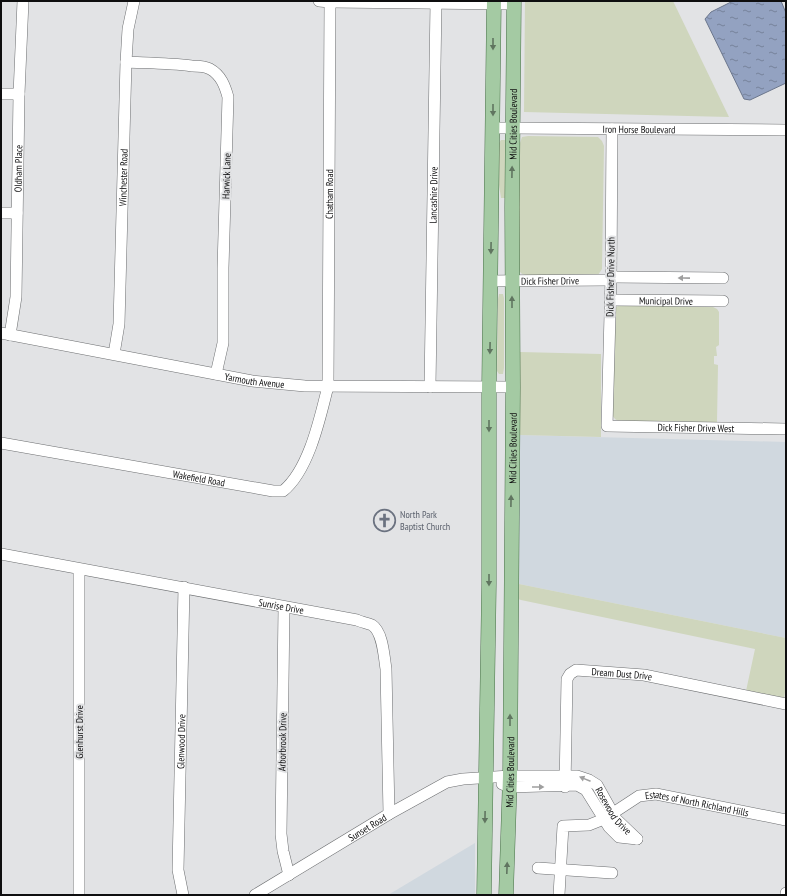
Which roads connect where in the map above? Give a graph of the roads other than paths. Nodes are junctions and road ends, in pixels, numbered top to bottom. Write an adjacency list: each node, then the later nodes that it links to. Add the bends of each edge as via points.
1 (23, 1): 9 (street, Oldham Place)
2 (134, 1): 7 (street, Winchester Road, via 128,29)
3 (324, 2): 4 (street); 25 (street, Chatham Road)
4 (436, 3): 5 (street); 26 (street, Lancashire Drive)
5 (494, 3): 6 (street); 10 (main road, Mid Cities Boulevard, one-way to 10)
6 (514, 3): 11 (main road, Mid Cities Boulevard)
7 (126, 62): 23 (street, Winchester Road, via 119,324); 24 (street, Harwick Lane, via 204,67 210,69 225,85 228,97 223,343)
8 (1, 94): 9 (street)
9 (19, 94): 15 (street, Oldham Place)
10 (493, 128): 11 (street, Iron Horse Boulevard); 18 (main road, Mid Cities Boulevard, one-way to 18)
11 (513, 128): 12 (street, Iron Horse Boulevard); 19 (main road, Mid Cities Boulevard, one-way to 11)
12 (612, 129): 13 (street, Iron Horse Boulevard); 16 (street, Dick Fisher Drive North)
13 (786, 130)
14 (1, 213): 15 (street)
15 (17, 213): 22 (street, Oldham Place, via 16,297)
16 (610, 278): 17 (street, one-way to 16); 19 (street, Dick Fisher Drive); 20 (street, Dick Fisher Drive North)
17 (723, 278)
18 (491, 281): 19 (street, Dick Fisher Drive); 27 (main road, Mid Cities Boulevard, one-way to 27)
19 (512, 281): 28 (main road, Mid Cities Boulevard, one-way to 19)
20 (610, 300): 21 (street, Municipal Drive); 29 (street, Dick Fisher Drive North)
21 (723, 301)
22 (6, 334): 23 (street, Yarmouth Avenue)
23 (114, 354): 24 (street, Yarmouth Avenue)
24 (216, 374): 25 (street, Yarmouth Avenue, via 278,384)
25 (328, 386): 26 (street, Yarmouth Avenue); 31 (street, Wakefield Road, via 304,464 283,491 229,484)
26 (430, 387): 27 (street, Yarmouth Avenue)
27 (490, 387): 28 (street, Yarmouth Avenue); 33 (main road, Mid Cities Boulevard, one-way to 33)
28 (513, 387): 32 (main road, Mid Cities Boulevard, one-way to 28)
29 (607, 426): 30 (street, Dick Fisher Drive West)
30 (786, 429)
31 (1, 443)
32 (511, 540): 33 (main road); 40 (main road, Mid Cities Boulevard, one-way to 32)
33 (490, 541): 39 (main road, Mid Cities Boulevard, one-way to 39)
34 (1, 554): 35 (street, Sunrise Drive)
35 (79, 569): 36 (street, Sunrise Drive); 49 (street, Glenhurst Drive)
36 (184, 587): 37 (street, Sunrise Drive); 50 (street, Glenwood Drive, via 178,870)
37 (284, 608): 42 (street, Sunrise Drive, via 356,620 376,629 383,646 386,669); 48 (street, Arborbrook Drive, via 281,834)
38 (786, 704): 41 (street, Dream Dust Drive, via 644,675 576,670 567,679)
39 (486, 778): 40 (street, Rosewood Drive); 42 (street, Sunset Road, via 447,782); 52 (main road, Mid Cities Boulevard, one-way to 52)
40 (510, 781): 41 (street, Rosewood Drive); 53 (main road, Mid Cities Boulevard, one-way to 40)
41 (565, 782): 43 (street, Rosewood Drive, via 586,790)
42 (389, 814): 48 (street, Sunset Road)
43 (608, 816): 44 (street, Estates of North Richland Hills, via 639,796 656,794); 46 (street, Estates of North Richland Hills, via 589,825 563,826)
44 (786, 820)
45 (538, 868): 46 (street)
46 (560, 870): 47 (street); 54 (street, Estates of North Richland Hills)
47 (612, 873)
48 (289, 874): 51 (street, Sunset Road)
49 (79, 895)
50 (183, 895)
51 (255, 895)
52 (484, 895)
53 (506, 895)
54 (559, 895)

